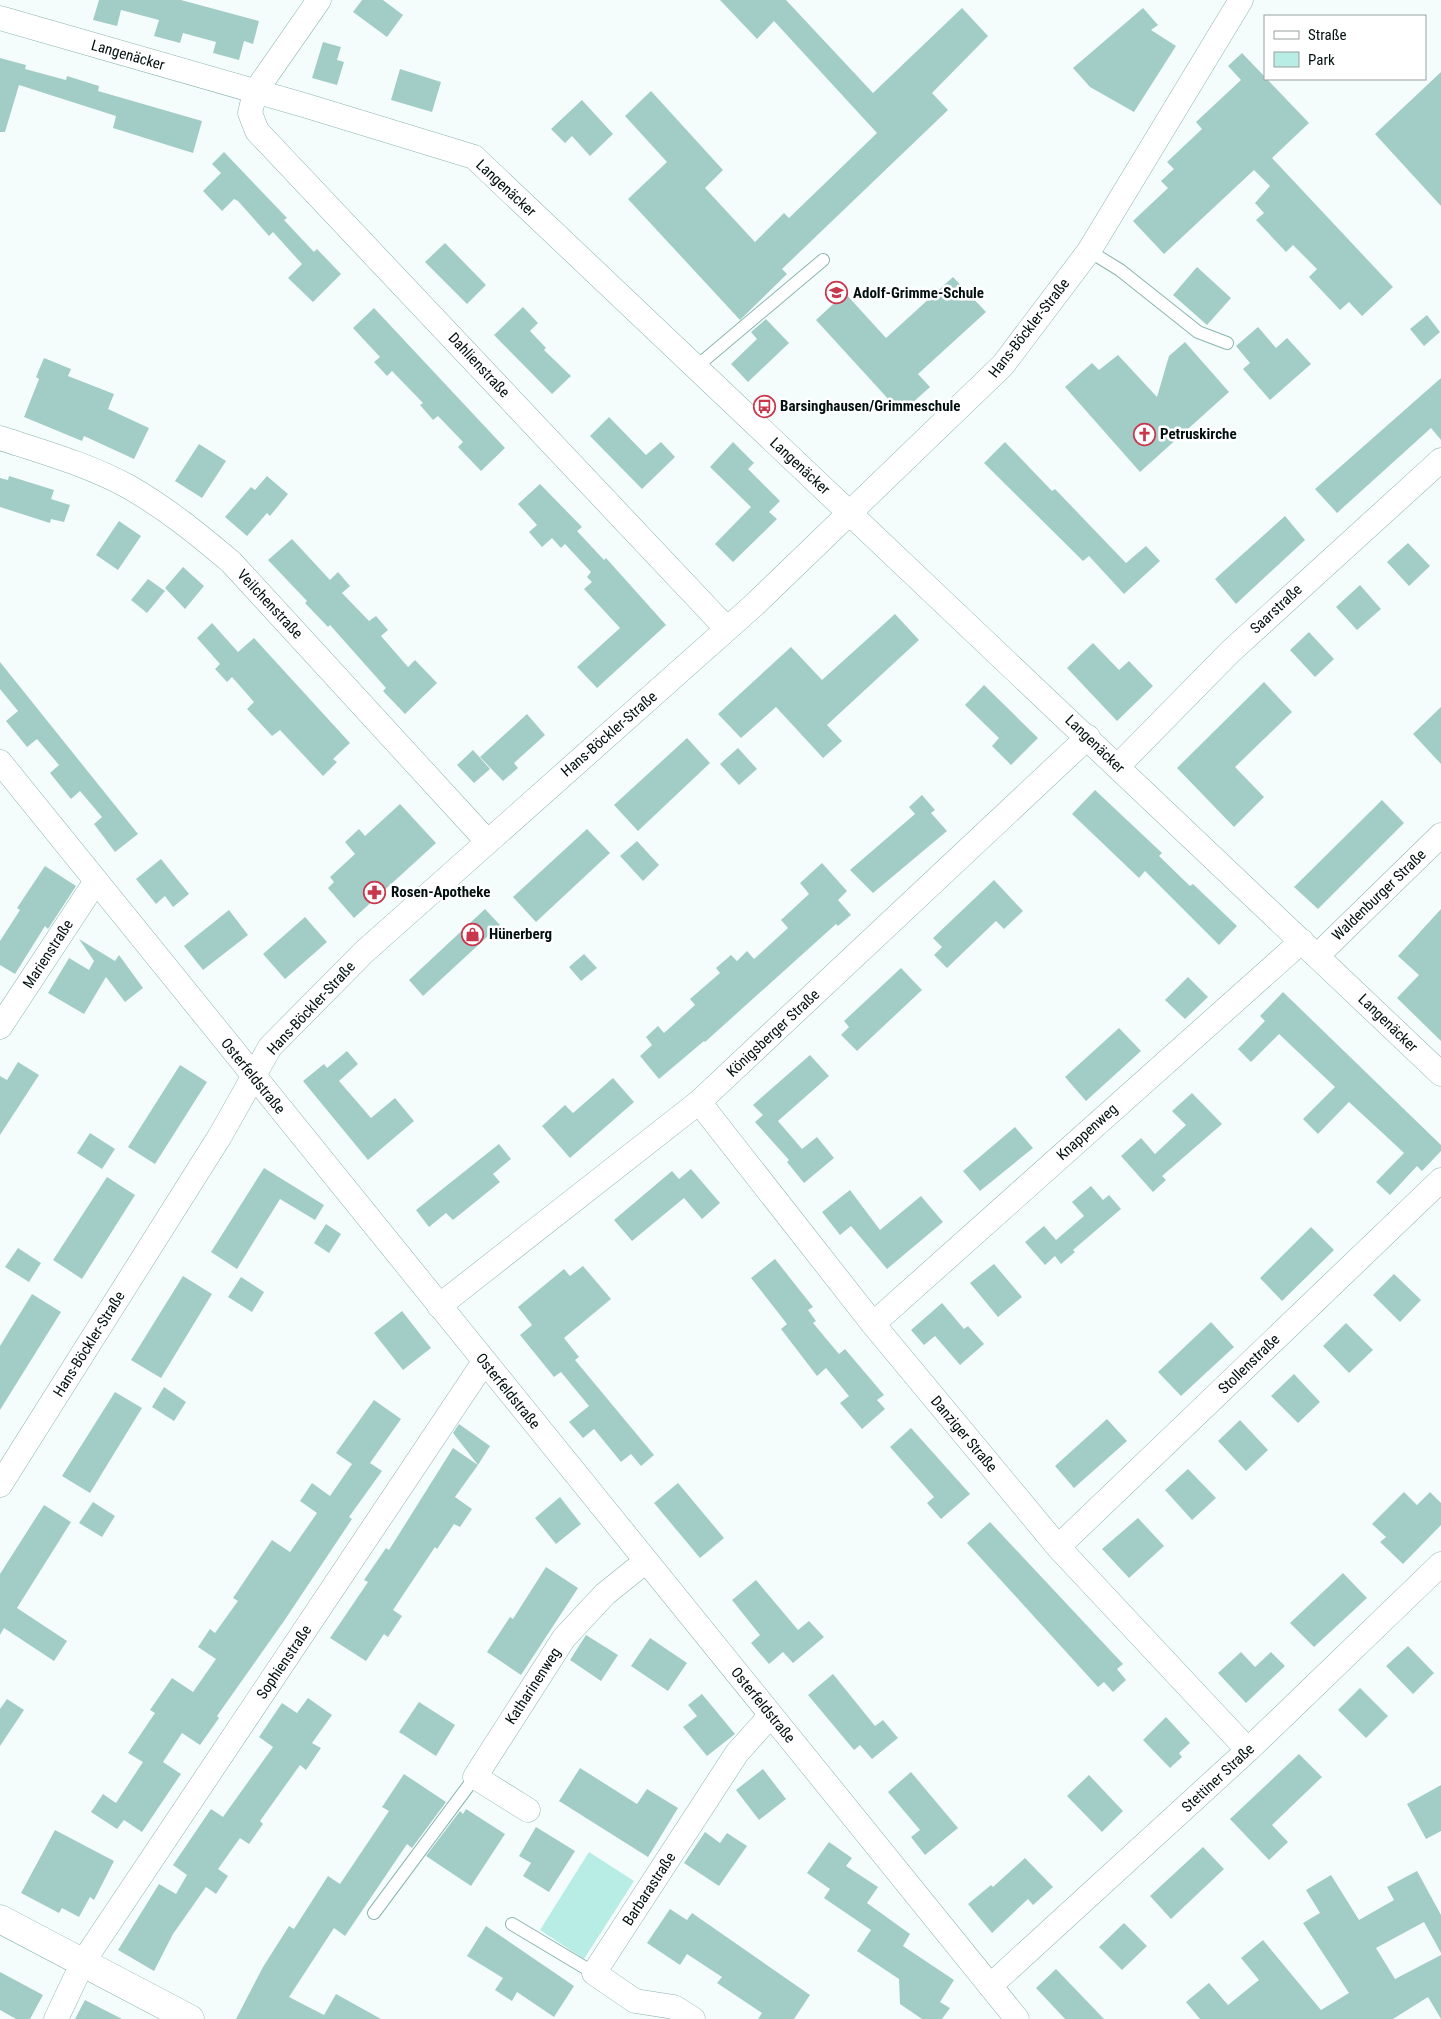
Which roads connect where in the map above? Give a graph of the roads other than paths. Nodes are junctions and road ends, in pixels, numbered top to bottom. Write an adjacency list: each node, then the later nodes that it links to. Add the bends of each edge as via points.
1 (319, 0): 4 (street)
2 (1241, 0): 5 (street, Hans-Böckler-Straße)
3 (0, 18): 4 (street, Langenäcker)
4 (255, 92): 8 (street, Langenäcker, via 474,157); 12 (street, Dahlienstraße, via 250,113 258,131)
5 (1089, 252): 7 (lane, via 1120,270 1198,332); 11 (street, Hans-Böckler-Straße, via 1003,366)
6 (822, 260): 8 (lane)
7 (1227, 344)
8 (696, 367): 11 (street, Langenäcker)
9 (0, 438): 17 (street, Veilchenstraße, via 109,477 130,488 231,562)
10 (1441, 460): 15 (street, Saarstraße, via 1230,652)
11 (850, 512): 12 (street, Hans-Böckler-Straße); 13 (street, Langenäcker)
12 (727, 629): 17 (street, Hans-Böckler-Straße)
13 (1088, 737): 15 (street, Langenäcker); 23 (street, Königsberger Straße)
14 (0, 762): 18 (street, Osterfeldstraße)
15 (1118, 766): 19 (street, Langenäcker)
16 (1441, 835): 19 (street, Waldenburger Straße)
17 (487, 841): 22 (street, Hans-Böckler-Straße, via 364,952 270,1047)
18 (96, 881): 20 (street, Marienstraße); 22 (street, Osterfeldstraße)
19 (1309, 948): 21 (street, Langenäcker); 26 (street, Knappenweg)
20 (0, 1027)
21 (1441, 1074)
22 (253, 1077): 25 (street, Osterfeldstraße); 28 (street, Hans-Böckler-Straße, via 220,1136)
23 (699, 1102): 25 (street, Königsberger Straße); 26 (street, Danziger Straße)
24 (1441, 1180): 29 (street, Stollenstraße)
25 (439, 1306): 27 (street, Osterfeldstraße)
26 (873, 1324): 29 (street, Danziger Straße)
27 (484, 1362): 30 (street, Osterfeldstraße); 39 (street, Sophienstraße)
28 (0, 1484)
29 (1058, 1547): 33 (street, Danziger Straße)
30 (646, 1561): 32 (street, Osterfeldstraße); 34 (street, Katharinenweg, via 605,1594 564,1638)
31 (1441, 1564): 33 (street, Stettiner Straße)
32 (771, 1715): 40 (street, Barbarastraße, via 737,1753); 41 (street, Osterfeldstraße)
33 (1248, 1750): 41 (street, Stettiner Straße)
34 (475, 1777): 35 (street); 36 (lane)
35 (528, 1810)
36 (374, 1913)
37 (0, 1919): 39 (street)
38 (512, 1924): 40 (lane)
39 (83, 1962): 42 (street, Sophienstraße); 43 (street)
40 (594, 1973): 44 (street, via 635,2001 674,2007)
41 (990, 1986): 45 (street, Osterfeldstraße)
42 (56, 2019)
43 (190, 2019)
44 (692, 2019)
45 (1017, 2019)

